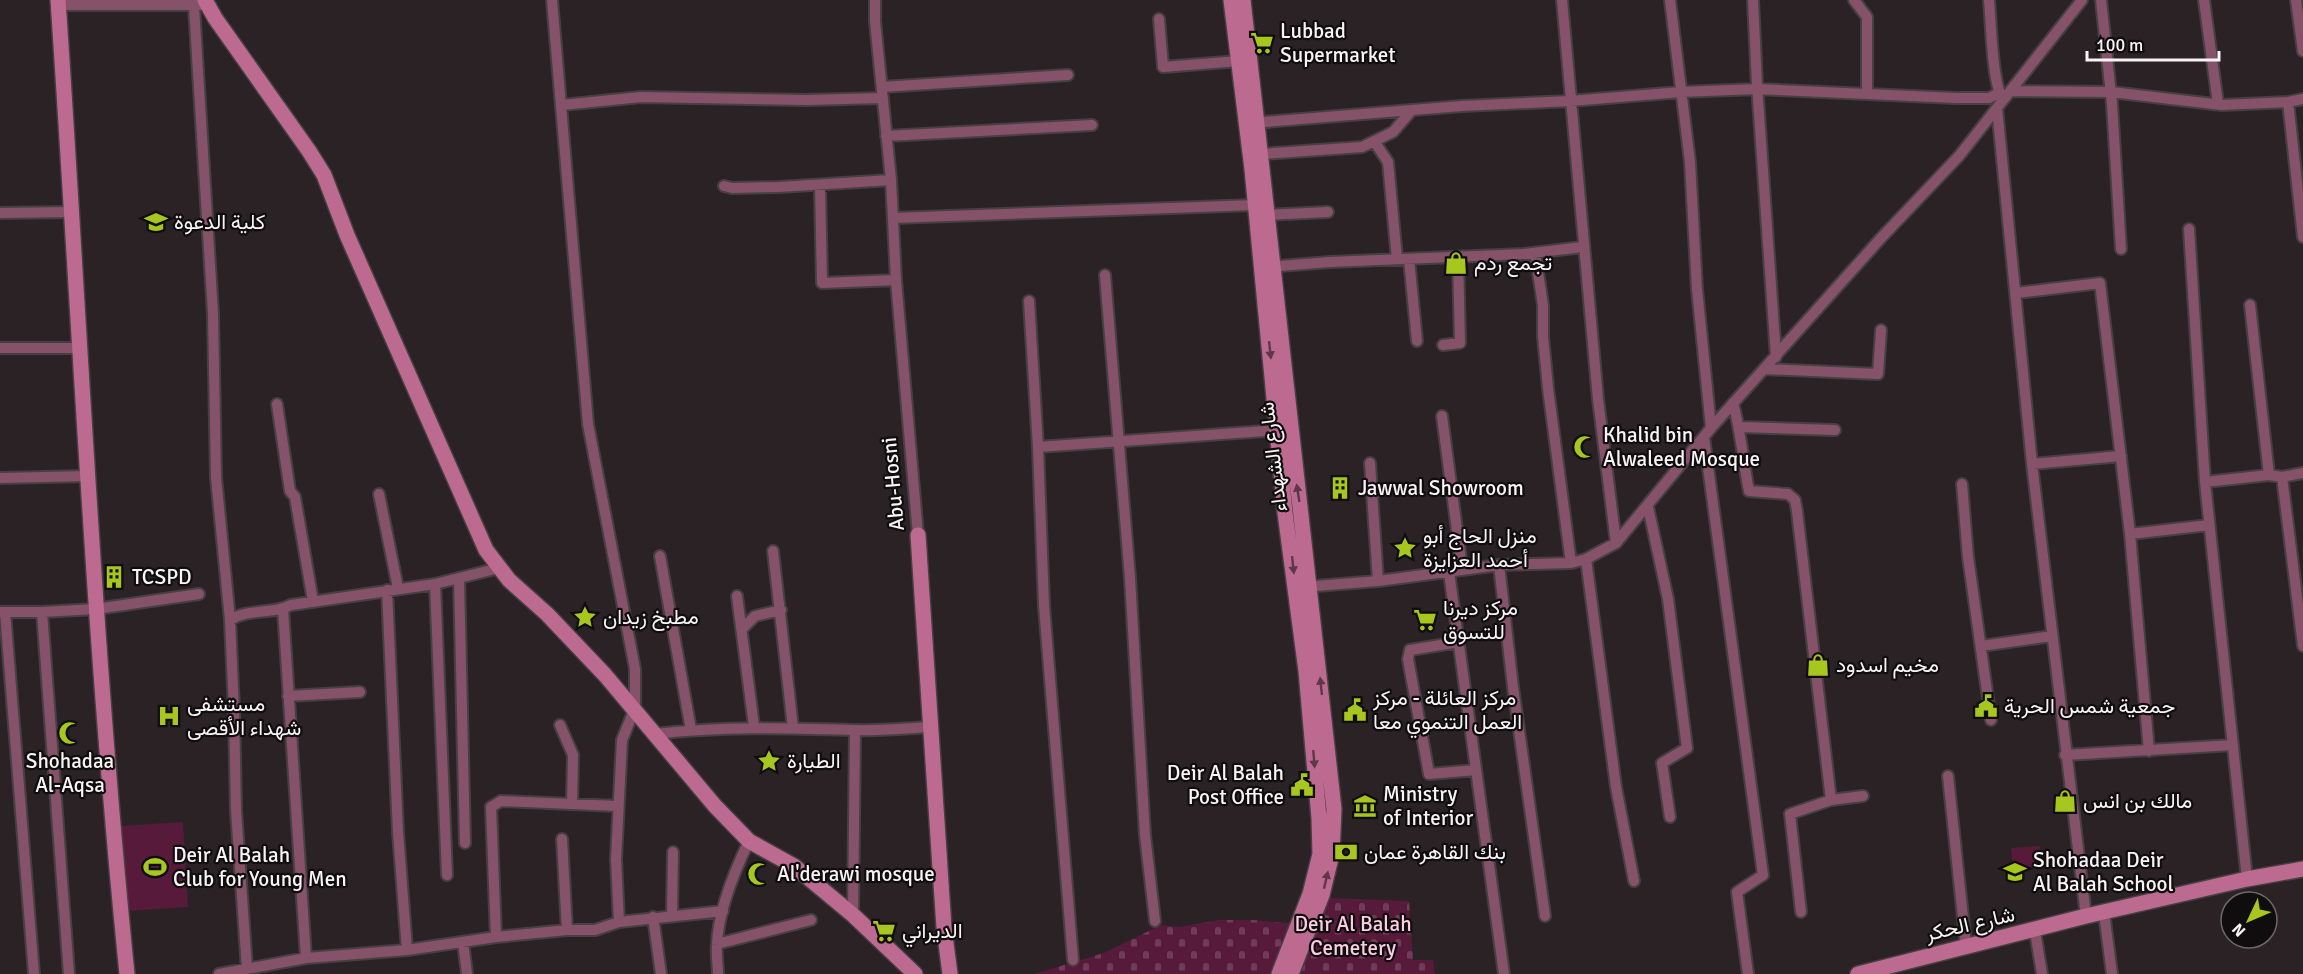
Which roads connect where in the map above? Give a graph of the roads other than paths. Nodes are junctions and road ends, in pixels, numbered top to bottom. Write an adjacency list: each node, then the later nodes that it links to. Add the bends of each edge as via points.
1 (552, 0): 31 (street)
2 (875, 0): 20 (street, Abu-Hosni)
3 (1231, 0): 18 (street, شارع الشهداء)
4 (1243, 0): 33 (street, شارع الشهداء)
5 (1562, 0): 28 (street)
6 (1670, 0): 22 (street)
7 (1753, 0): 21 (street)
8 (1854, 0): 24 (street, via 1867,17)
9 (1989, 0): 26 (street)
10 (2082, 0): 26 (street)
11 (2101, 0): 23 (street)
12 (2204, 0): 30 (street)
13 (2296, 0): 17 (street)
14 (58, 2): 15 (street); 43 (street)
15 (202, 3): 99 (street, via 324,175 346,235 486,550); 115 (street, via 216,477)
16 (1159, 19): 18 (street, via 1163,67)
17 (2303, 51)
18 (1239, 61): 33 (street, شارع الشهداء)
19 (1068, 75): 20 (street)
20 (882, 87): 25 (street, Abu-Hosni)
21 (1757, 89): 22 (street); 24 (street); 67 (street)
22 (1681, 92): 28 (street); 75 (street, via 1690,162)
23 (2111, 92): 26 (street); 30 (street); 51 (street)
24 (1868, 94): 26 (street)
25 (883, 98): 31 (street, via 641,97); 35 (street, Abu-Hosni)
26 (2003, 98): 59 (street); 67 (street, via 1959,156)
27 (2303, 99): 29 (street)
28 (1570, 102): 32 (street); 50 (street)
29 (2288, 102): 30 (street); 41 (street)
30 (2218, 104)
31 (561, 105): 123 (street, via 588,424 635,669)
32 (1412, 110): 33 (street); 36 (street, via 1392,132)
33 (1252, 123): 37 (street, شارع الشهداء); 42 (street, شارع الشهداء)
34 (1092, 125): 35 (street)
35 (886, 136): 38 (street, Abu-Hosni)
36 (1374, 141): 37 (street, via 1362,147); 55 (street, via 1388,162)
37 (1261, 154): 46 (street, شارع الشهداء)
38 (891, 180): 39 (street); 47 (street, Abu-Hosni)
39 (820, 185): 40 (street); 58 (street, via 822,283)
40 (724, 186)
41 (2301, 196): 49 (street)
42 (1254, 205): 47 (street); 56 (street, شارع الشهداء)
43 (71, 212): 45 (street); 66 (street)
44 (1328, 212): 46 (street)
45 (0, 213)
46 (1267, 215): 56 (street, شارع الشهداء)
47 (894, 218): 58 (street, Abu-Hosni)
48 (2189, 229): 86 (street)
49 (2303, 237)
50 (1583, 247): 52 (street); 93 (street)
51 (2121, 249)
52 (1535, 253): 53 (street); 97 (street)
53 (1458, 257): 54 (street); 64 (street, via 1460,343)
54 (1409, 259): 55 (street); 63 (street)
55 (1397, 260): 56 (street)
56 (1267, 268): 73 (street, شارع الشهداء, one-way to 73); 105 (street, شارع الشهداء, one-way to 56, via 1296,482)
57 (1105, 275): 76 (street)
58 (896, 280): 92 (street, Abu-Hosni)
59 (2016, 293): 78 (street, via 2100,283); 80 (street)
60 (1029, 301): 77 (street)
61 (2250, 305): 82 (street)
62 (1881, 330): 68 (street, via 1878,374)
63 (1417, 341)
64 (1443, 345)
65 (0, 348): 66 (street)
66 (80, 348): 83 (street)
67 (1776, 357): 68 (street)
68 (1765, 369): 69 (street)
69 (1733, 403): 72 (street); 75 (street)
70 (277, 404): 109 (street)
71 (1442, 416): 100 (street)
72 (1740, 427): 74 (street); 138 (street, via 1749,491 1788,494 1796,500)
73 (1278, 430): 76 (street); 105 (street, شارع الشهداء, one-way to 105, via 1285,513)
74 (1835, 430)
75 (1708, 432): 89 (street); 183 (street, via 1762,875 1737,892)
76 (1119, 441): 77 (street); 159 (street, via 1145,835)
77 (1038, 447): 169 (street, via 1044,606)
78 (2121, 456): 80 (street); 91 (street)
79 (1370, 464): 103 (street)
80 (2032, 464): 117 (street)
81 (2303, 472): 84 (street)
82 (2269, 475): 84 (street); 86 (street)
83 (88, 476): 85 (street); 110 (street)
84 (2282, 477): 120 (street)
85 (0, 478)
86 (2205, 482): 90 (street)
87 (1962, 484): 119 (street)
88 (379, 494): 106 (street)
89 (1648, 507): 93 (street); 141 (street, via 1668,599 1687,748 1662,763)
90 (2209, 525): 91 (street); 132 (street)
91 (2130, 534): 133 (street)
92 (918, 536): 128 (street, Abu-Hosni)
93 (1616, 543): 96 (street)
94 (773, 551): 112 (street)
95 (660, 556): 129 (street)
96 (1586, 559): 97 (street); 149 (street, via 1616,787)
97 (1571, 563): 98 (street)
98 (1499, 565): 100 (street); 155 (street)
99 (499, 568): 102 (street); 123 (street)
100 (1462, 568): 101 (street)
101 (1449, 572): 103 (street); 118 (street)
102 (459, 578): 104 (street); 144 (street)
103 (1378, 581): 105 (street)
104 (435, 584): 106 (street); 147 (street)
105 (1303, 587): 180 (street, شارع الشهداء, one-way to 180, via 1320,854 1310,894); 181 (street, شارع الشهداء, one-way to 105, via 1322,895 1334,832)
106 (393, 589): 109 (street); 167 (street, via 398,832)
107 (199, 594): 110 (street)
108 (737, 596): 116 (street)
109 (313, 601): 111 (street)
110 (96, 609): 114 (street); 174 (street)
111 (283, 609): 115 (street, via 238,615); 122 (street)
112 (781, 610): 116 (street, via 755,616); 127 (street)
113 (2, 612): 114 (street); 172 (street)
114 (42, 612): 173 (street)
115 (230, 620): 170 (street, via 236,810)
116 (742, 629): 126 (street)
117 (2052, 636): 119 (street); 134 (street)
118 (1459, 642): 135 (street); 135 (street, via 1410,650 1407,659 1429,774)
119 (1981, 646): 124 (street)
120 (2303, 646)
121 (360, 692): 122 (street)
122 (288, 696): 168 (street)
123 (635, 708): 131 (street); 140 (street, via 622,740)
124 (1991, 720)
125 (560, 725): 139 (street, via 573,755)
126 (754, 726): 127 (street); 129 (street)
127 (793, 728): 130 (street)
128 (932, 728): 130 (street); 171 (street, Abu-Hosni)
129 (692, 730): 131 (street)
130 (855, 730): 153 (street)
131 (655, 734): 143 (street)
132 (2233, 746): 133 (street); 148 (street)
133 (2149, 751): 134 (street)
134 (2065, 755): 156 (street)
135 (1476, 770): 182 (street)
136 (1948, 776): 166 (street)
137 (1863, 796): 138 (street)
138 (1831, 800): 151 (street, via 1790,814)
139 (572, 804): 140 (street); 163 (street, via 501,801 491,807)
140 (618, 806): 160 (street)
141 (1670, 818)
142 (562, 839): 161 (street)
143 (749, 841): 150 (street); 153 (street, via 794,866)
144 (465, 843)
145 (673, 852): 154 (street)
146 (2303, 869): 148 (street, شارع الحكر)
147 (447, 875)
148 (2247, 879): 152 (street, شارع الحكر)
149 (1634, 881)
150 (723, 911): 154 (street); 165 (street)
151 (1801, 912)
152 (2104, 914): 156 (street, شارع الحكر); 186 (street)
153 (853, 915): 179 (street)
154 (672, 916): 157 (street)
155 (1545, 916)
156 (2086, 916): 162 (street, شارع الحكر)
157 (653, 917): 160 (street); 177 (street)
158 (811, 920): 165 (street)
159 (1155, 921)
160 (619, 922): 161 (street, via 596,930)
161 (567, 930): 163 (street)
162 (2035, 931): 166 (street, شارع الحكر); 185 (street)
163 (496, 937): 164 (street)
164 (463, 942): 167 (street); 176 (street)
165 (717, 944): 178 (street)
166 (1966, 946): 184 (street, شارع الحكر)
167 (407, 950): 168 (street)
168 (306, 958): 170 (street)
169 (1073, 960)
170 (255, 970): 175 (street)
171 (948, 971)
172 (34, 974)
173 (69, 974)
174 (127, 974)
175 (219, 974)
176 (467, 974)
177 (662, 974)
178 (718, 974)
179 (915, 974)
180 (1280, 974)
181 (1291, 974)
182 (1504, 974)
183 (1748, 974)
184 (1858, 974)
185 (2042, 974)
186 (2112, 974)

